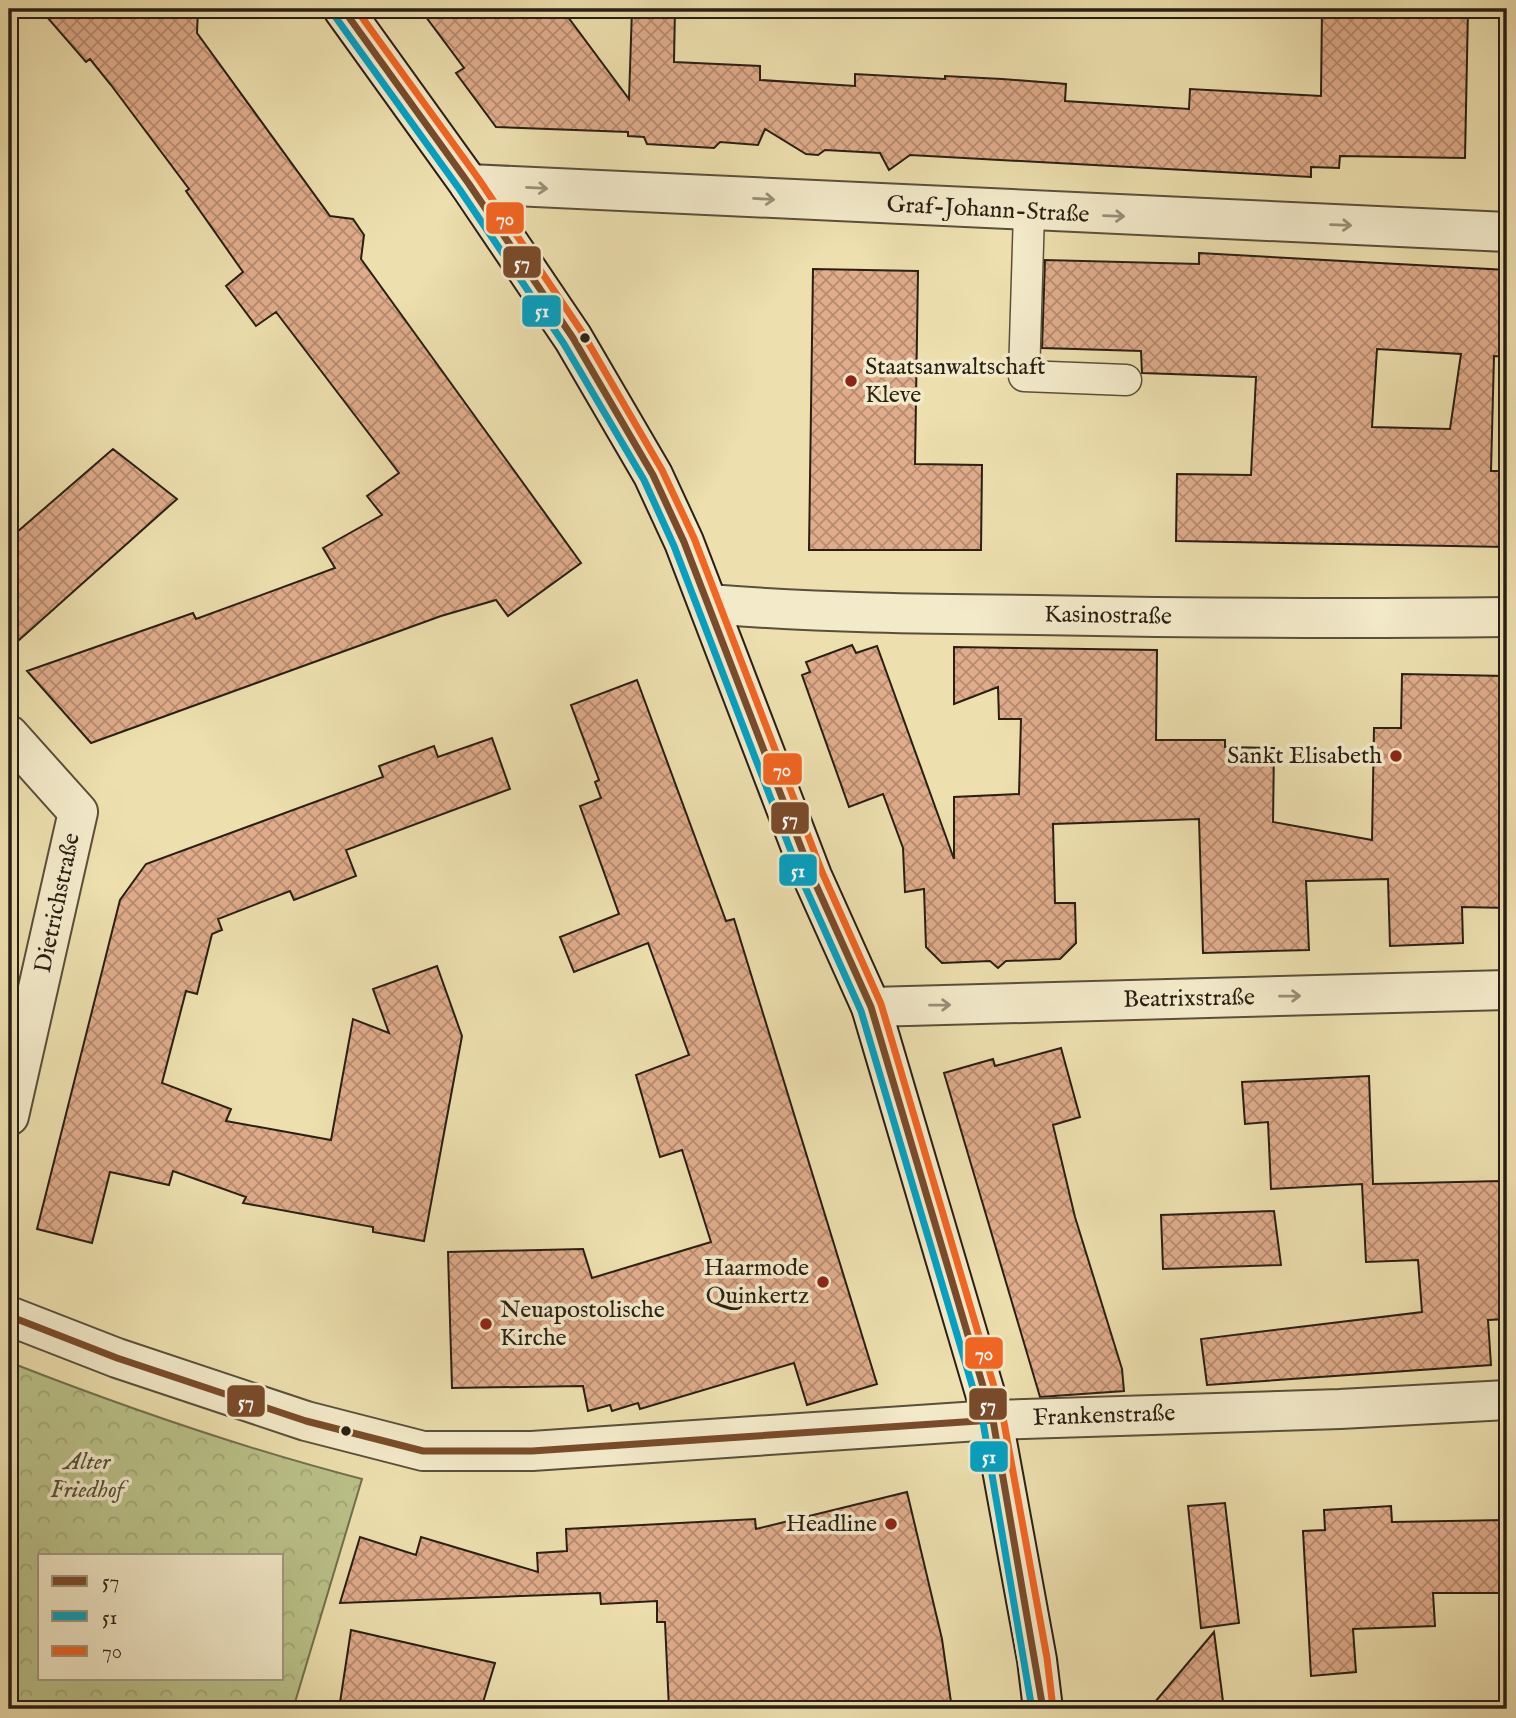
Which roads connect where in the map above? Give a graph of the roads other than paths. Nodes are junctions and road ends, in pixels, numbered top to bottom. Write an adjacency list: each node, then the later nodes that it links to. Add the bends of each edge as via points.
1 (343, 9): 2 (street)
2 (469, 184): 3 (street, Graf-Johann-Straße, one-way to 3); 6 (street, via 612,403 653,475)
3 (1029, 212): 4 (street, Graf-Johann-Straße, one-way to 4); 5 (lane, via 1024,376)
4 (1507, 232)
5 (1126, 380)
6 (709, 604): 7 (street, Kasinostraße, via 805,611 1319,620); 10 (street, via 812,876)
7 (1507, 617)
8 (9, 735): 11 (street, Dietrichstraße, via 78,812)
9 (1507, 990): 10 (street, Beatrixstraße, one-way to 9)
10 (872, 1007): 14 (street)
11 (9, 1116)
12 (9, 1315): 14 (street, Frankenstraße, via 117,1358 306,1421 423,1451 532,1451)
13 (1507, 1400): 14 (street, Frankenstraße)
14 (993, 1420): 15 (street)
15 (1042, 1709)

